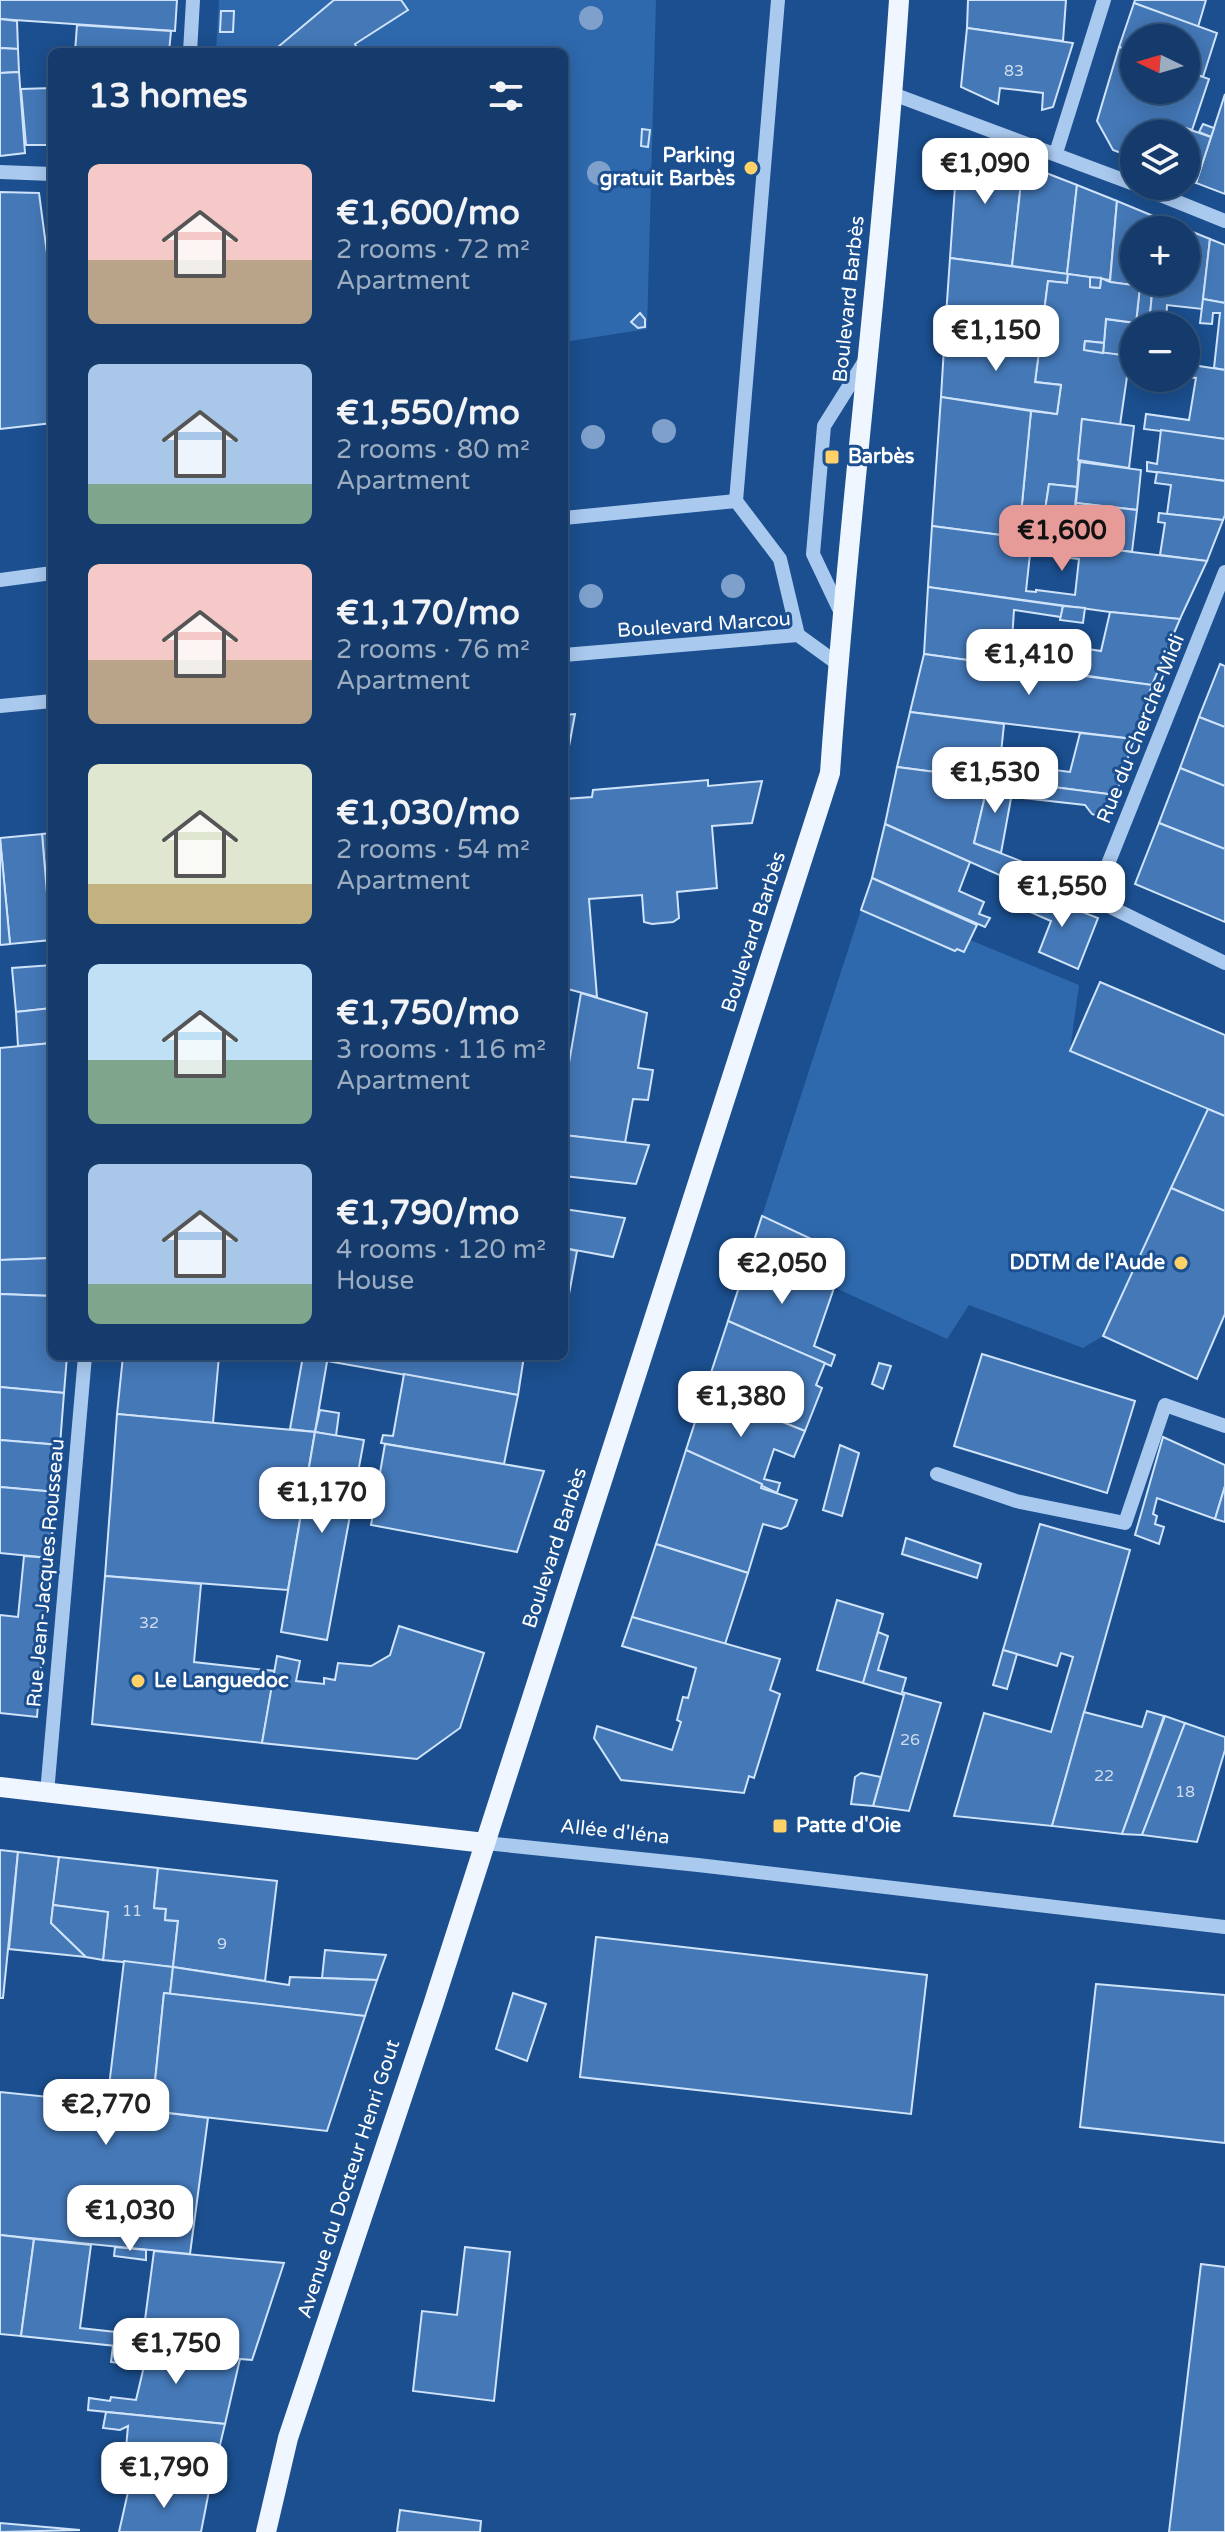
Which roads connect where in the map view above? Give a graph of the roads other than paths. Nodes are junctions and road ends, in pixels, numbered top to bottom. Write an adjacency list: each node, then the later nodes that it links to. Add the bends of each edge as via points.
1 (193, 0): 5 (street)
2 (778, 0): 14 (street)
3 (899, 0): 6 (main road, Boulevard Barbès)
4 (1104, 0): 7 (street)
5 (190, 48)
6 (893, 94): 7 (street); 13 (main road, Boulevard Barbès)
7 (1056, 153): 10 (street)
8 (0, 172): 9 (street)
9 (48, 174)
10 (1120, 179)
11 (1173, 200): 12 (street)
12 (1225, 221)
13 (867, 357): 19 (main road, Boulevard Barbès); 19 (street, via 824,426 813,554)
14 (736, 501): 15 (street); 20 (street, via 780,559)
15 (568, 518)
16 (1225, 572): 25 (street, Rue du Cherche-Midi, via 1094,899)
17 (48, 574): 18 (street)
18 (0, 580)
19 (842, 616): 22 (main road, Boulevard Barbès)
20 (798, 635): 21 (street, Boulevard Marcou); 22 (street, Boulevard Marcou)
21 (568, 655)
22 (838, 664): 31 (main road, Boulevard Barbès, via 830,773)
23 (48, 701): 24 (street)
24 (0, 706)
25 (1225, 963)
26 (85, 1360): 30 (street, Rue Jean-Jacques Rousseau)
27 (1225, 1426): 28 (street, via 1165,1405 1125,1523 1016,1501)
28 (937, 1474)
29 (0, 1787): 30 (main road, Allée d'Iéna)
30 (47, 1793): 31 (main road, Allée d'Iéna)
31 (485, 1843): 32 (street, Allée d'Iéna); 33 (main road, Avenue du Docteur Henri Gout, via 288,2438)
32 (1225, 1927)
33 (266, 2532)

